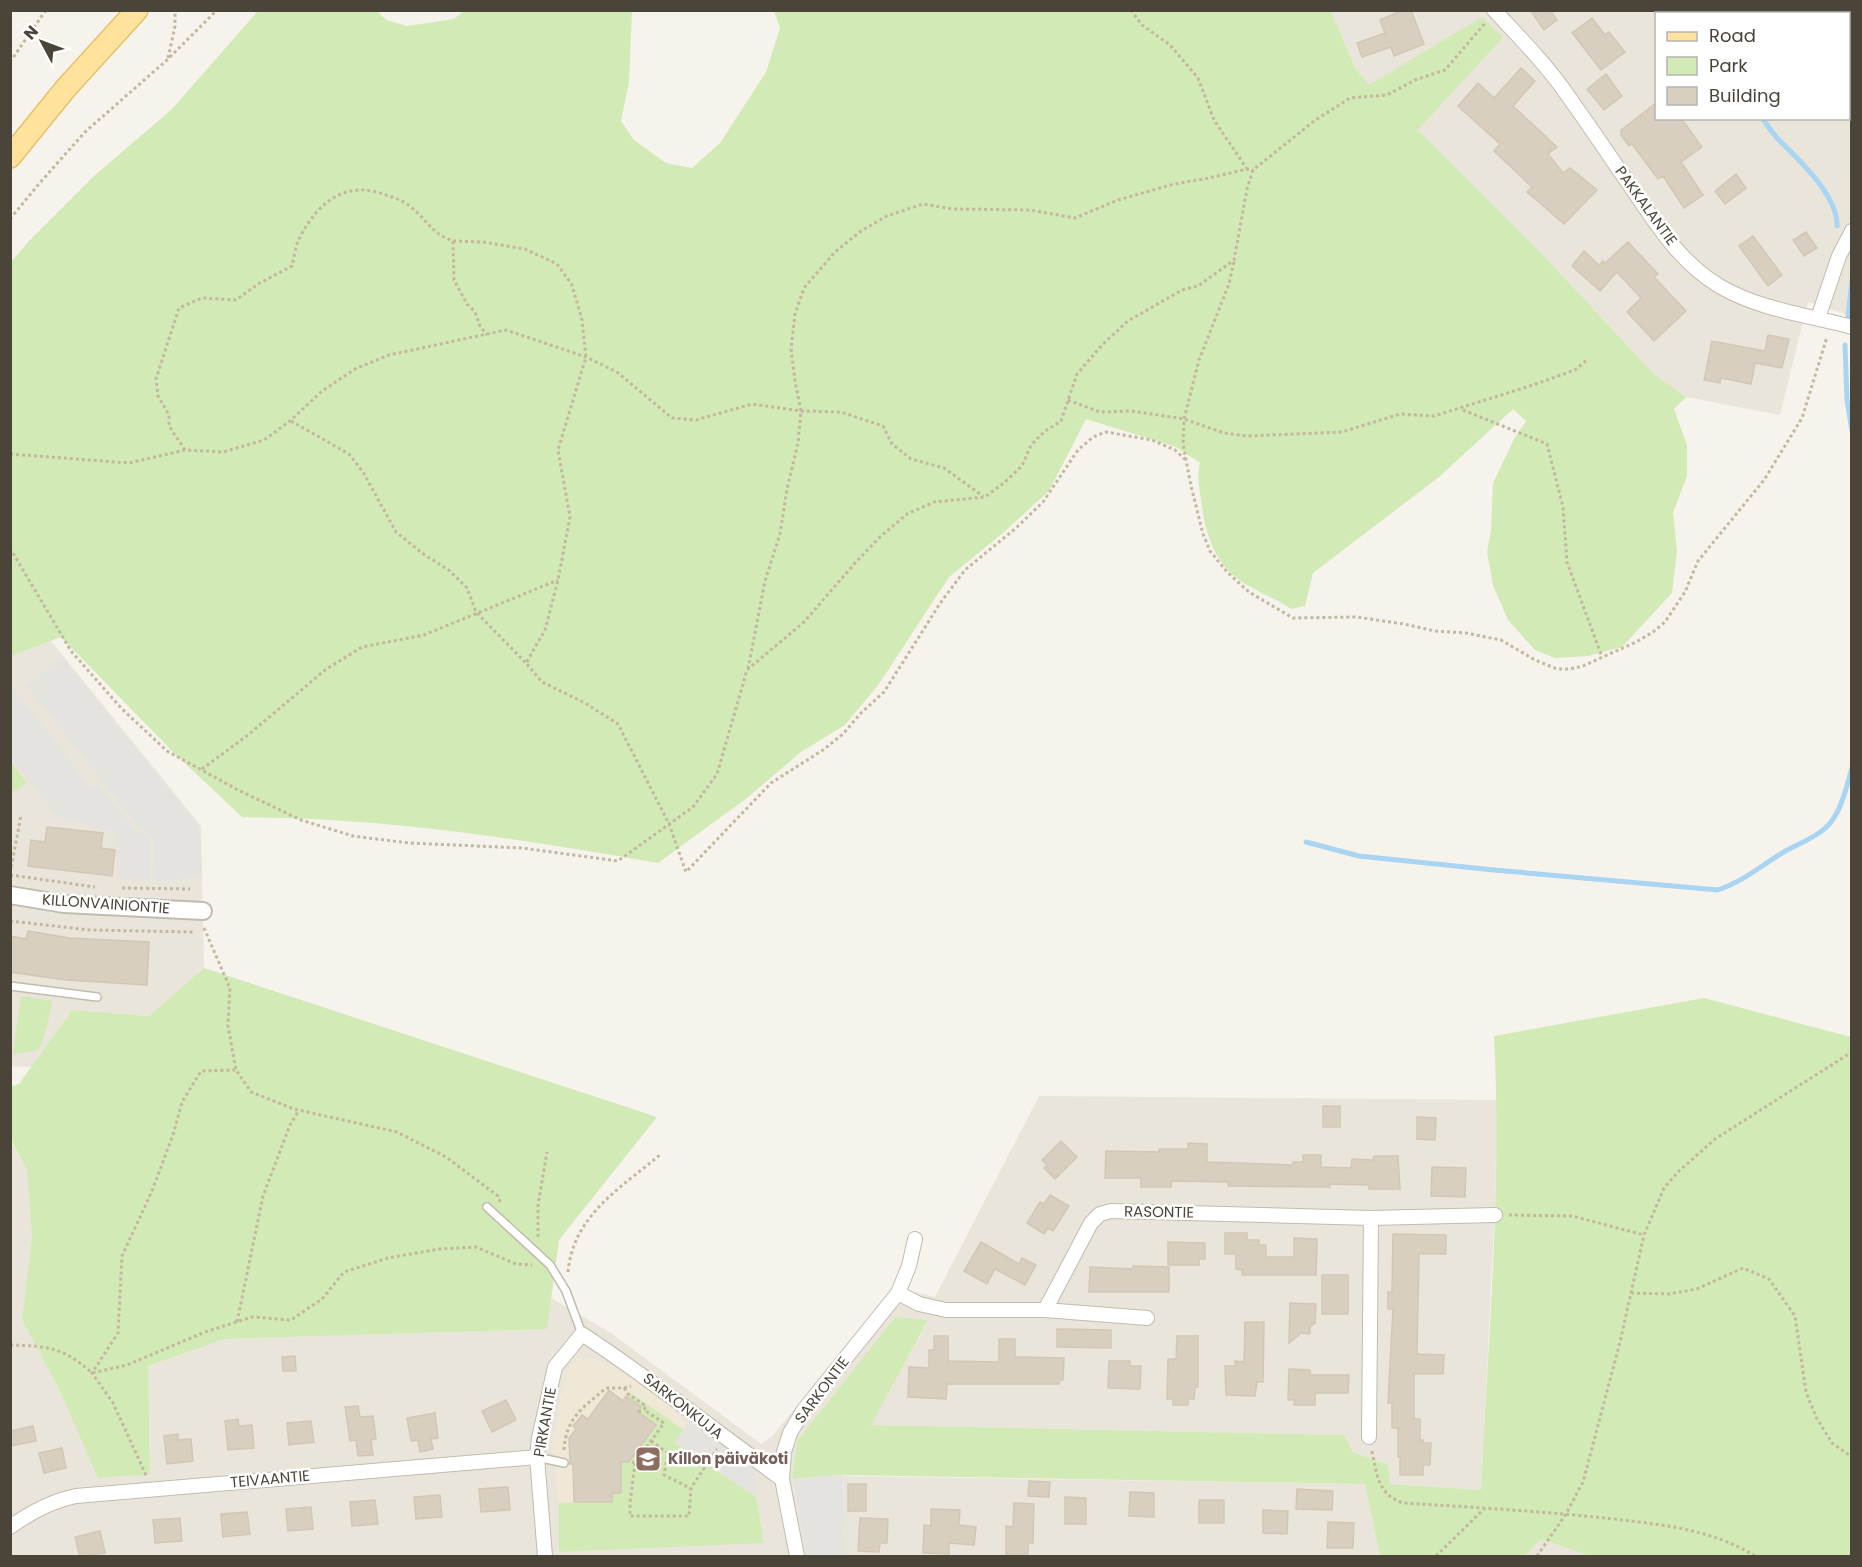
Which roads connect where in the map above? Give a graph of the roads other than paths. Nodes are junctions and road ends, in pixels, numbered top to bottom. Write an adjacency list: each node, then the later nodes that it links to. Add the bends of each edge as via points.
1 (137, 10): 3 (main road)
2 (1494, 11): 5 (street, PAKKALANTIE, via 1564,90 1666,238 1703,276 1743,297)
3 (10, 157)
4 (1851, 231): 5 (street, via 1839,256)
5 (1825, 320): 6 (street, PAKKALANTIE)
6 (1851, 327)
7 (10, 895): 8 (street, KILLONVAINIONTIE, via 64,904)
8 (195, 910)
9 (10, 986): 10 (lane)
10 (97, 997)
11 (487, 1207): 18 (lane, via 550,1265 566,1291)
12 (1495, 1215): 13 (street, RASONTIE)
13 (1371, 1218): 16 (street, RASONTIE, via 1111,1211 1100,1214 1091,1223); 19 (street)
14 (915, 1239): 15 (street, SARKONTIE)
15 (898, 1293): 16 (street, via 919,1304 946,1310); 22 (street, SARKONTIE, via 803,1411 784,1452)
16 (1045, 1311): 17 (street)
17 (1147, 1318)
18 (582, 1334): 20 (street, PIRKANTIE, via 555,1367); 22 (street, SARKONKUJA)
19 (1370, 1437)
20 (537, 1457): 21 (lane); 23 (street, TEIVAANTIE, via 76,1496 58,1499); 24 (street, PIRKANTIE)
21 (564, 1463)
22 (782, 1479): 25 (street, SARKONTIE)
23 (10, 1527)
24 (545, 1557)
25 (797, 1557)

